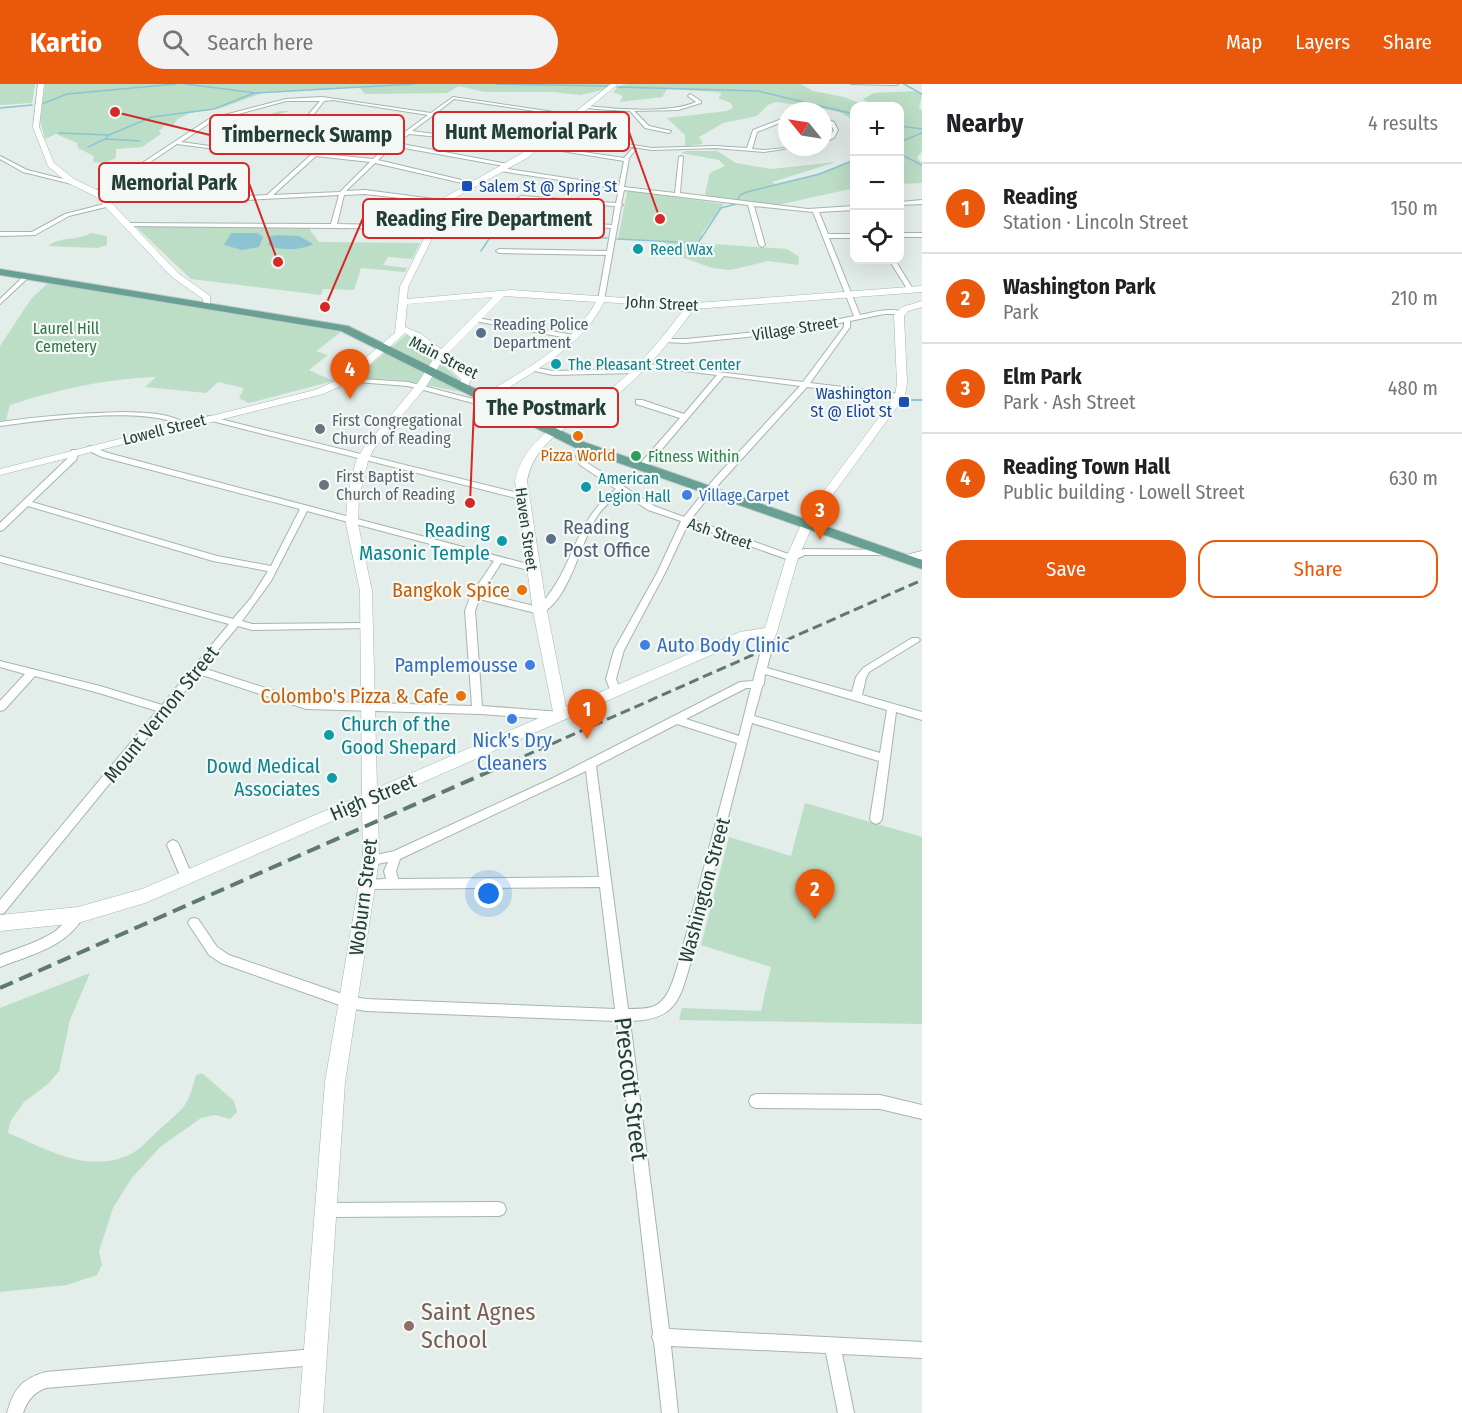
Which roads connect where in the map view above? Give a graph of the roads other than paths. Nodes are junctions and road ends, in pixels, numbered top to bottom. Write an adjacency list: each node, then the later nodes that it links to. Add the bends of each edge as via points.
1 (41, 84): 31 (street, via 37,131 51,164)
2 (615, 84): 8 (street)
3 (851, 84): 4 (street); 5 (street)
4 (896, 84)
5 (851, 92)
6 (690, 95): 9 (street, via 698,104)
7 (324, 98): 10 (street); 19 (street, via 281,101 218,118 199,126); 19 (street, via 305,122 252,147 231,150)
8 (586, 107): 9 (street); 11 (street)
9 (632, 112): 15 (street, via 647,127)
10 (432, 114): 11 (street, via 453,98); 14 (street); 16 (street)
11 (574, 116): 16 (street)
12 (778, 122): 22 (street, via 755,131)
13 (832, 123): 18 (street, via 836,130)
14 (408, 132): 17 (street); 20 (street)
15 (669, 132)
16 (552, 134): 21 (street); 22 (street, via 652,149)
17 (448, 137)
18 (832, 137)
19 (178, 143): 35 (street)
20 (392, 144): 28 (street); 29 (street)
21 (537, 146): 27 (street); 29 (street)
22 (748, 149): 23 (street)
23 (778, 149)
24 (634, 150): 27 (street)
25 (0, 157): 31 (street, via 10,166)
26 (681, 157): 36 (street)
27 (627, 160): 33 (street)
28 (374, 161): 32 (street); 34 (street); 37 (street, via 315,154)
29 (510, 165): 30 (street)
30 (502, 170): 32 (street); 33 (street)
31 (72, 182): 35 (street)
32 (475, 184): 38 (street)
33 (623, 188): 36 (street); 42 (street)
34 (342, 192): 37 (street); 38 (street); 49 (street)
35 (98, 194): 37 (street, via 205,200); 41 (street)
36 (677, 195): 43 (street)
37 (269, 196)
38 (446, 201): 46 (street)
39 (922, 202): 40 (street)
40 (904, 204)
41 (108, 205): 48 (street); 52 (street, via 67,215 33,234)
42 (620, 205): 47 (street, via 519,198); 51 (street)
43 (752, 205): 45 (street); 57 (street)
44 (850, 209): 45 (street)
45 (816, 212): 55 (street)
46 (439, 215): 47 (street); 50 (street)
47 (511, 220): 51 (street)
48 (126, 224): 49 (street); 67 (street)
49 (334, 225): 50 (street)
50 (434, 227): 70 (street, via 404,287)
51 (615, 227): 59 (street)
52 (0, 234)
53 (904, 235): 54 (street)
54 (922, 235)
55 (825, 236): 56 (street); 66 (street)
56 (850, 236)
57 (762, 245)
58 (499, 251): 59 (street)
59 (610, 253): 68 (street)
60 (894, 264): 64 (street)
61 (0, 272): 62 (main road, Main Street)
62 (27, 276): 67 (main road, Main Street, via 192,302); 69 (street)
63 (922, 289): 64 (street, John Street)
64 (910, 290): 66 (street, John Street)
65 (502, 293): 68 (street, John Street); 70 (street, John Street); 75 (street, Woburn Street)
66 (848, 293): 72 (street, John Street); 74 (street)
67 (204, 298): 80 (main road, Main Street, via 330,324)
68 (601, 300): 72 (street, John Street); 78 (street)
69 (0, 302)
70 (402, 303): 77 (street)
71 (922, 304): 73 (street, Village Street)
72 (691, 306): 79 (street, Haven Street)
73 (900, 312): 74 (street, Village Street); 90 (street)
74 (858, 317): 76 (street, Village Street)
75 (477, 320): 78 (street); 81 (street, Woburn Street)
76 (847, 320): 79 (street, Village Street, via 803,330); 88 (street, via 847,327)
77 (402, 329): 80 (street, Lowell Street); 81 (street, via 414,332)
78 (573, 337): 83 (street)
79 (665, 340): 82 (street, Haven Street)
80 (386, 347): 84 (main road, Main Street); 86 (street, Lowell Street)
81 (440, 356): 84 (street, Woburn Street); 87 (street, via 466,379)
82 (639, 367): 83 (street, via 553,374); 85 (street); 97 (street, Haven Street, via 614,392)
83 (532, 369): 91 (street)
84 (432, 370): 87 (main road, Main Street); 89 (street, Woburn Street)
85 (721, 375): 88 (street); 93 (street)
86 (346, 380): 89 (street, via 394,381); 94 (street, Lowell Street, via 329,389)
87 (463, 386): 91 (main road, Main Street)
88 (804, 386): 90 (street); 105 (street)
89 (421, 387): 91 (street, via 473,401); 101 (street, Woburn Street)
90 (900, 396): 111 (street, Washington Street)
91 (485, 398): 97 (main road, Main Street)
92 (639, 402): 93 (street)
93 (686, 417): 102 (street)
94 (211, 418): 96 (street, Lowell Street); 101 (street)
95 (0, 424): 96 (street, via 74,414 141,416 175,420)
96 (184, 425): 99 (street, Lowell Street)
97 (552, 433): 98 (main road, Main Street); 106 (street, Haven Street, via 523,465)
98 (586, 447): 102 (main road, Main Street); 104 (street, Ash Street, via 580,456 582,462)
99 (90, 448): 100 (street, Lowell Street); 108 (street)
100 (75, 452): 103 (street, Lowell Street); 107 (street)
101 (363, 457): 106 (street); 109 (street, Woburn Street)
102 (642, 467): 105 (main road, Main Street)
103 (0, 472)
104 (621, 489): 110 (street, Ash Street); 123 (street, via 591,518 554,595)
105 (709, 490): 110 (street); 111 (main road, Main Street)
106 (523, 497): 120 (street, Haven Street)
107 (26, 503): 112 (street); 121 (street, via 216,559)
108 (305, 508): 109 (street); 121 (street, Mount Vernon Street)
109 (351, 520): 117 (street); 125 (street, Woburn Street, via 365,581)
110 (685, 521): 115 (street, Ash Street); 133 (street, via 666,565 619,650 611,679)
111 (807, 524): 113 (main road, Main Street); 115 (street, Washington Street)
112 (0, 528)
113 (888, 553): 115 (street, via 804,552); 118 (main road, Main Street)
114 (922, 555): 118 (street)
115 (792, 558): 126 (street, Washington Street)
116 (0, 559): 124 (street)
117 (499, 559): 120 (street); 122 (street)
118 (906, 559): 119 (main road, Main Street)
119 (922, 565)
120 (532, 568): 123 (street, Haven Street)
121 (273, 569): 124 (street, Mount Vernon Street)
122 (477, 594): 123 (street); 139 (street, via 470,619)
123 (540, 611): 140 (street, Haven Street)
124 (236, 622): 125 (street, via 275,628); 129 (street, Mount Vernon Street)
125 (366, 626): 135 (street, Woburn Street)
126 (771, 632): 130 (street, Washington Street); 133 (street, High Street, via 747,634)
127 (915, 640): 134 (street, via 866,670)
128 (0, 664): 131 (street)
129 (197, 670): 135 (street, via 299,703); 138 (street, Mount Vernon Street)
130 (763, 670): 132 (street, Washington Street); 134 (street)
131 (33, 672): 136 (street); 138 (street)
132 (759, 684): 142 (street, Washington Street); 143 (street, via 746,685)
133 (616, 692): 140 (street, High Street)
134 (856, 697): 137 (street)
135 (370, 706): 139 (street); 147 (street, Woburn Street)
136 (0, 707)
137 (892, 708): 141 (street); 145 (street)
138 (164, 710): 156 (street, Mount Vernon Street)
139 (477, 710): 140 (street)
140 (561, 716): 147 (street, High Street)
141 (922, 716)
142 (750, 718): 144 (street, Washington Street); 145 (street)
143 (677, 720): 144 (street); 146 (street)
144 (743, 741): 162 (street, Washington Street, via 675,995 657,1013)
145 (885, 759): 148 (street)
146 (591, 765): 150 (street); 153 (street, Prescott Street)
147 (370, 798): 151 (street, Woburn Street); 152 (street, High Street)
148 (876, 819)
149 (172, 845): 152 (street)
150 (396, 856): 151 (street); 155 (street, via 390,871)
151 (371, 860): 154 (street, Woburn Street)
152 (187, 878): 157 (street, High Street, via 123,904)
153 (605, 882): 155 (street); 162 (street, Prescott Street)
154 (369, 884): 155 (street); 161 (street, Woburn Street)
155 (393, 884)
156 (0, 909)
157 (78, 915): 158 (street, High Street); 160 (street, via 75,923 61,934)
158 (0, 923)
159 (194, 923): 161 (street, Washington Street, via 213,951 225,959)
160 (0, 961)
161 (348, 1002): 162 (street, Washington Street); 166 (street, Woburn Street, via 335,1082)
162 (621, 1015): 167 (street, Prescott Street)
163 (756, 1101): 164 (street, via 880,1102)
164 (922, 1112)
165 (499, 1209): 166 (street)
166 (324, 1210): 170 (street, Woburn Street)
167 (660, 1337): 168 (street); 173 (street, Prescott Street)
168 (832, 1346): 169 (street); 174 (street)
169 (922, 1350)
170 (315, 1357): 171 (street, via 41,1381 24,1392); 172 (street, Woburn Street)
171 (15, 1413)
172 (311, 1413)
173 (670, 1413)
174 (846, 1413)

